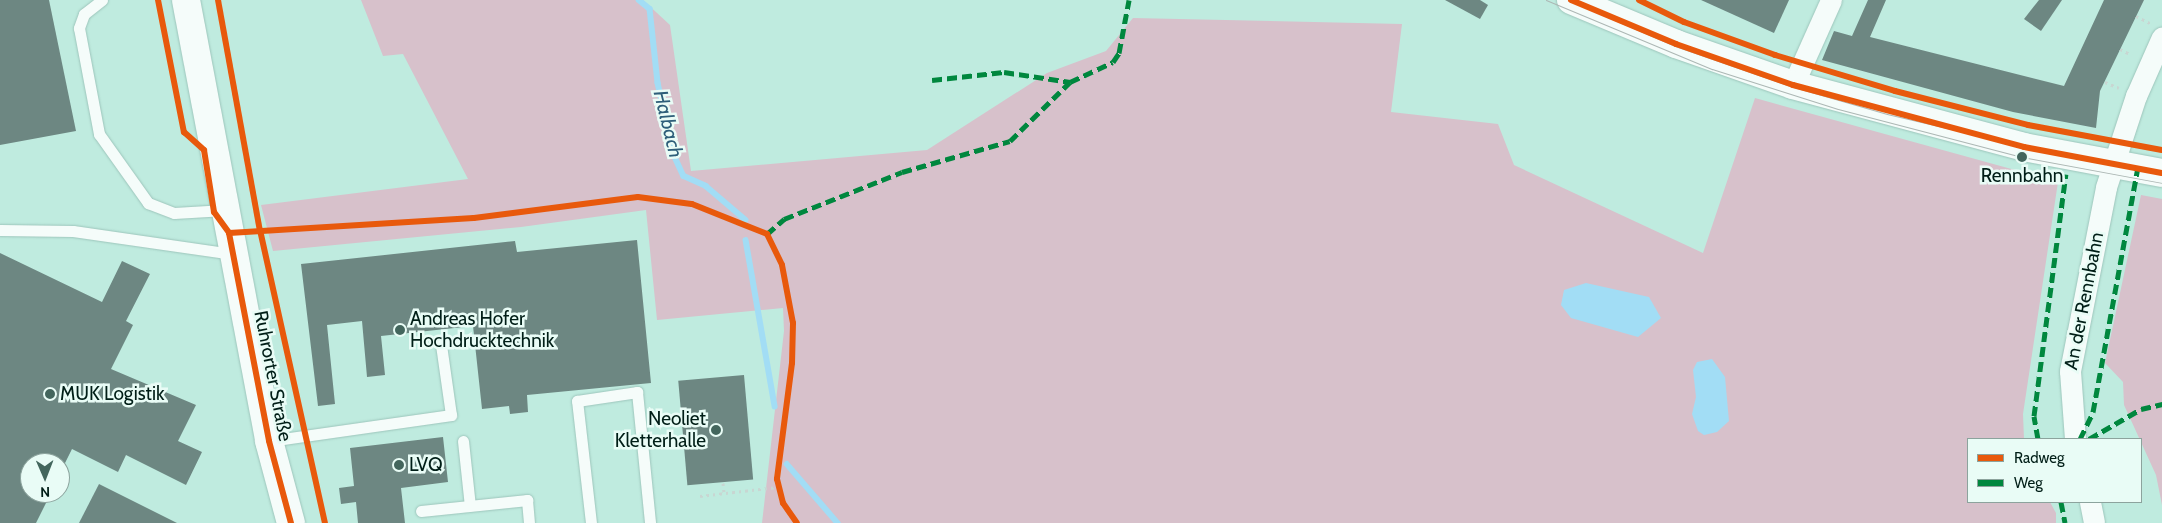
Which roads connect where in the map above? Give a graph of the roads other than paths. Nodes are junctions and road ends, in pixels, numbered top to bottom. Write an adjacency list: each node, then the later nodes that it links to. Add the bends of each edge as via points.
1 (102, 0): 10 (lane, via 84,14 79,28 99,134 148,203)
2 (186, 0): 10 (main road, Ruhrorter Straße)
3 (1571, 0): 6 (main road, via 1676,44)
4 (1831, 0): 6 (street)
5 (2162, 37): 7 (street, An der Rennbahn, via 2136,96)
6 (1793, 85): 7 (main road, via 2024,146)
7 (2114, 164): 8 (main road); 12 (street, An der Rennbahn, via 2106,187 2070,371 2070,409)
8 (2162, 172)
9 (0, 230): 10 (lane)
10 (229, 232): 14 (main road, Ruhrorter Straße)
11 (441, 345): 14 (lane, via 451,415)
12 (2075, 438)
13 (463, 440): 16 (lane)
14 (269, 441): 18 (main road, Ruhrorter Straße)
15 (2090, 503): 22 (street)
16 (470, 506): 17 (lane); 19 (lane, via 527,500)
17 (421, 511)
18 (291, 523)
19 (529, 523)
20 (591, 523): 21 (lane, via 577,402 637,392)
21 (650, 523)
22 (2094, 523)

